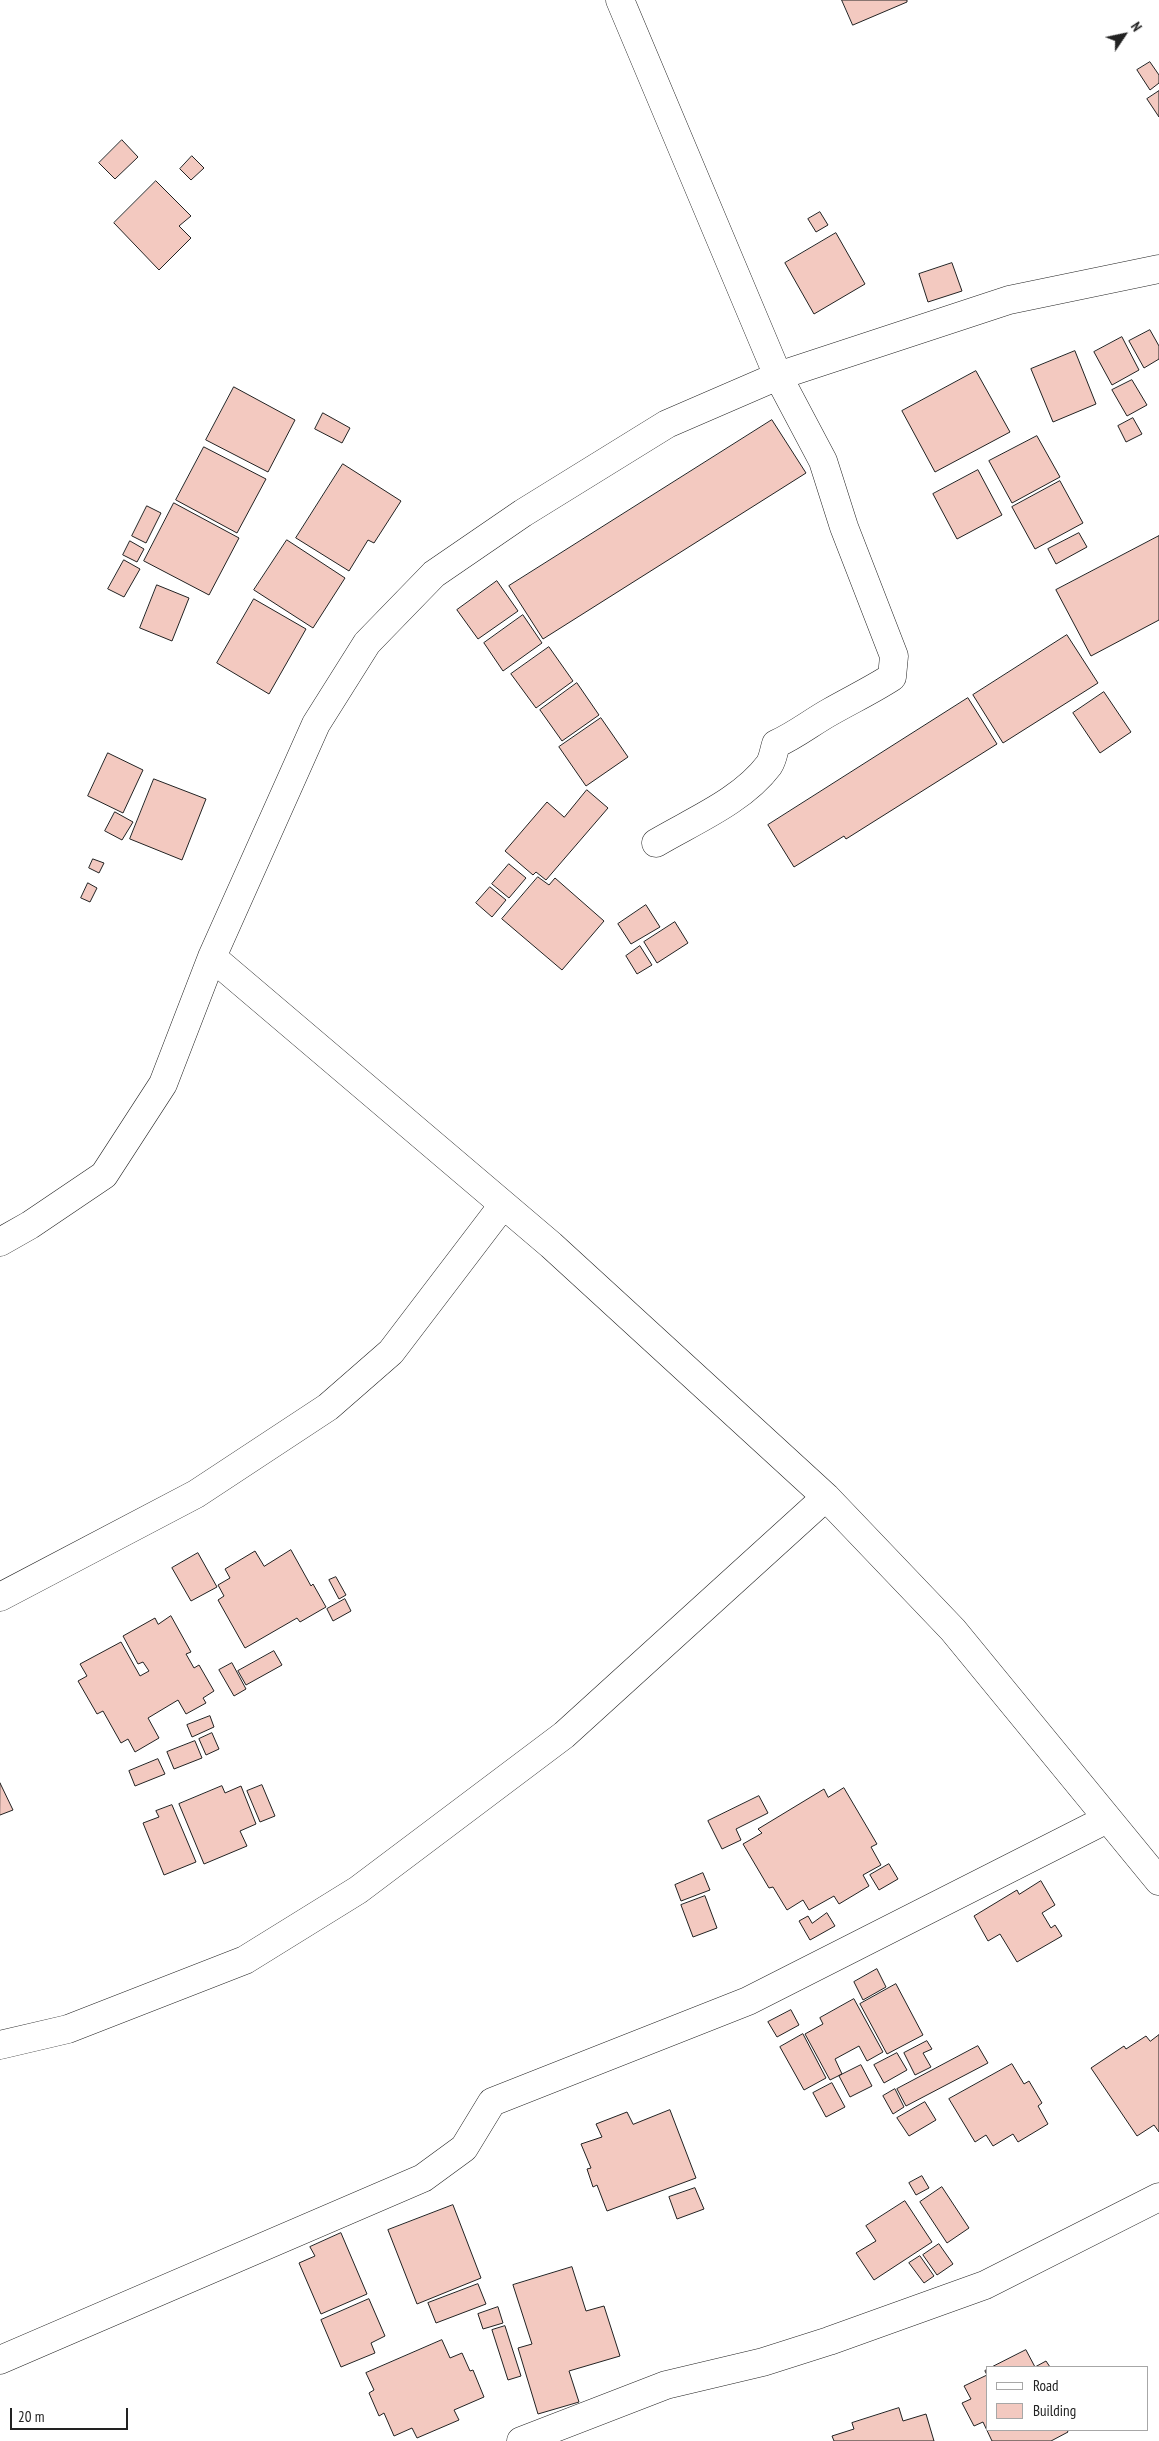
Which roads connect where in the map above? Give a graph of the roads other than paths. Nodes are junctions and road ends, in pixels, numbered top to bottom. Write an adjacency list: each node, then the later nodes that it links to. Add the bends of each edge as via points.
1 (620, 0): 3 (street)
2 (1159, 268): 3 (street, via 1008,300)
3 (778, 376): 4 (street, via 823,461 844,527 894,656 892,677 776,744 770,763 754,782); 5 (street, via 667,424 523,513 434,574 367,643 316,724)
4 (656, 843)
5 (212, 956): 6 (street); 7 (street, via 163,1084 104,1175)
6 (503, 1206): 8 (street, via 551,1245); 9 (street, via 392,1352 328,1407 196,1494)
7 (0, 1242)
8 (826, 1497): 10 (street, via 953,1630); 12 (street, via 564,1735 358,1890 245,1960 68,2029)
9 (0, 1597)
10 (1107, 1819): 11 (street); 14 (street, via 748,2002 492,2102 464,2148 423,2178)
11 (1159, 1882)
12 (0, 2045)
13 (1159, 2197): 15 (street, via 985,2284 763,2362 666,2385)
14 (0, 2360)
15 (521, 2441)

